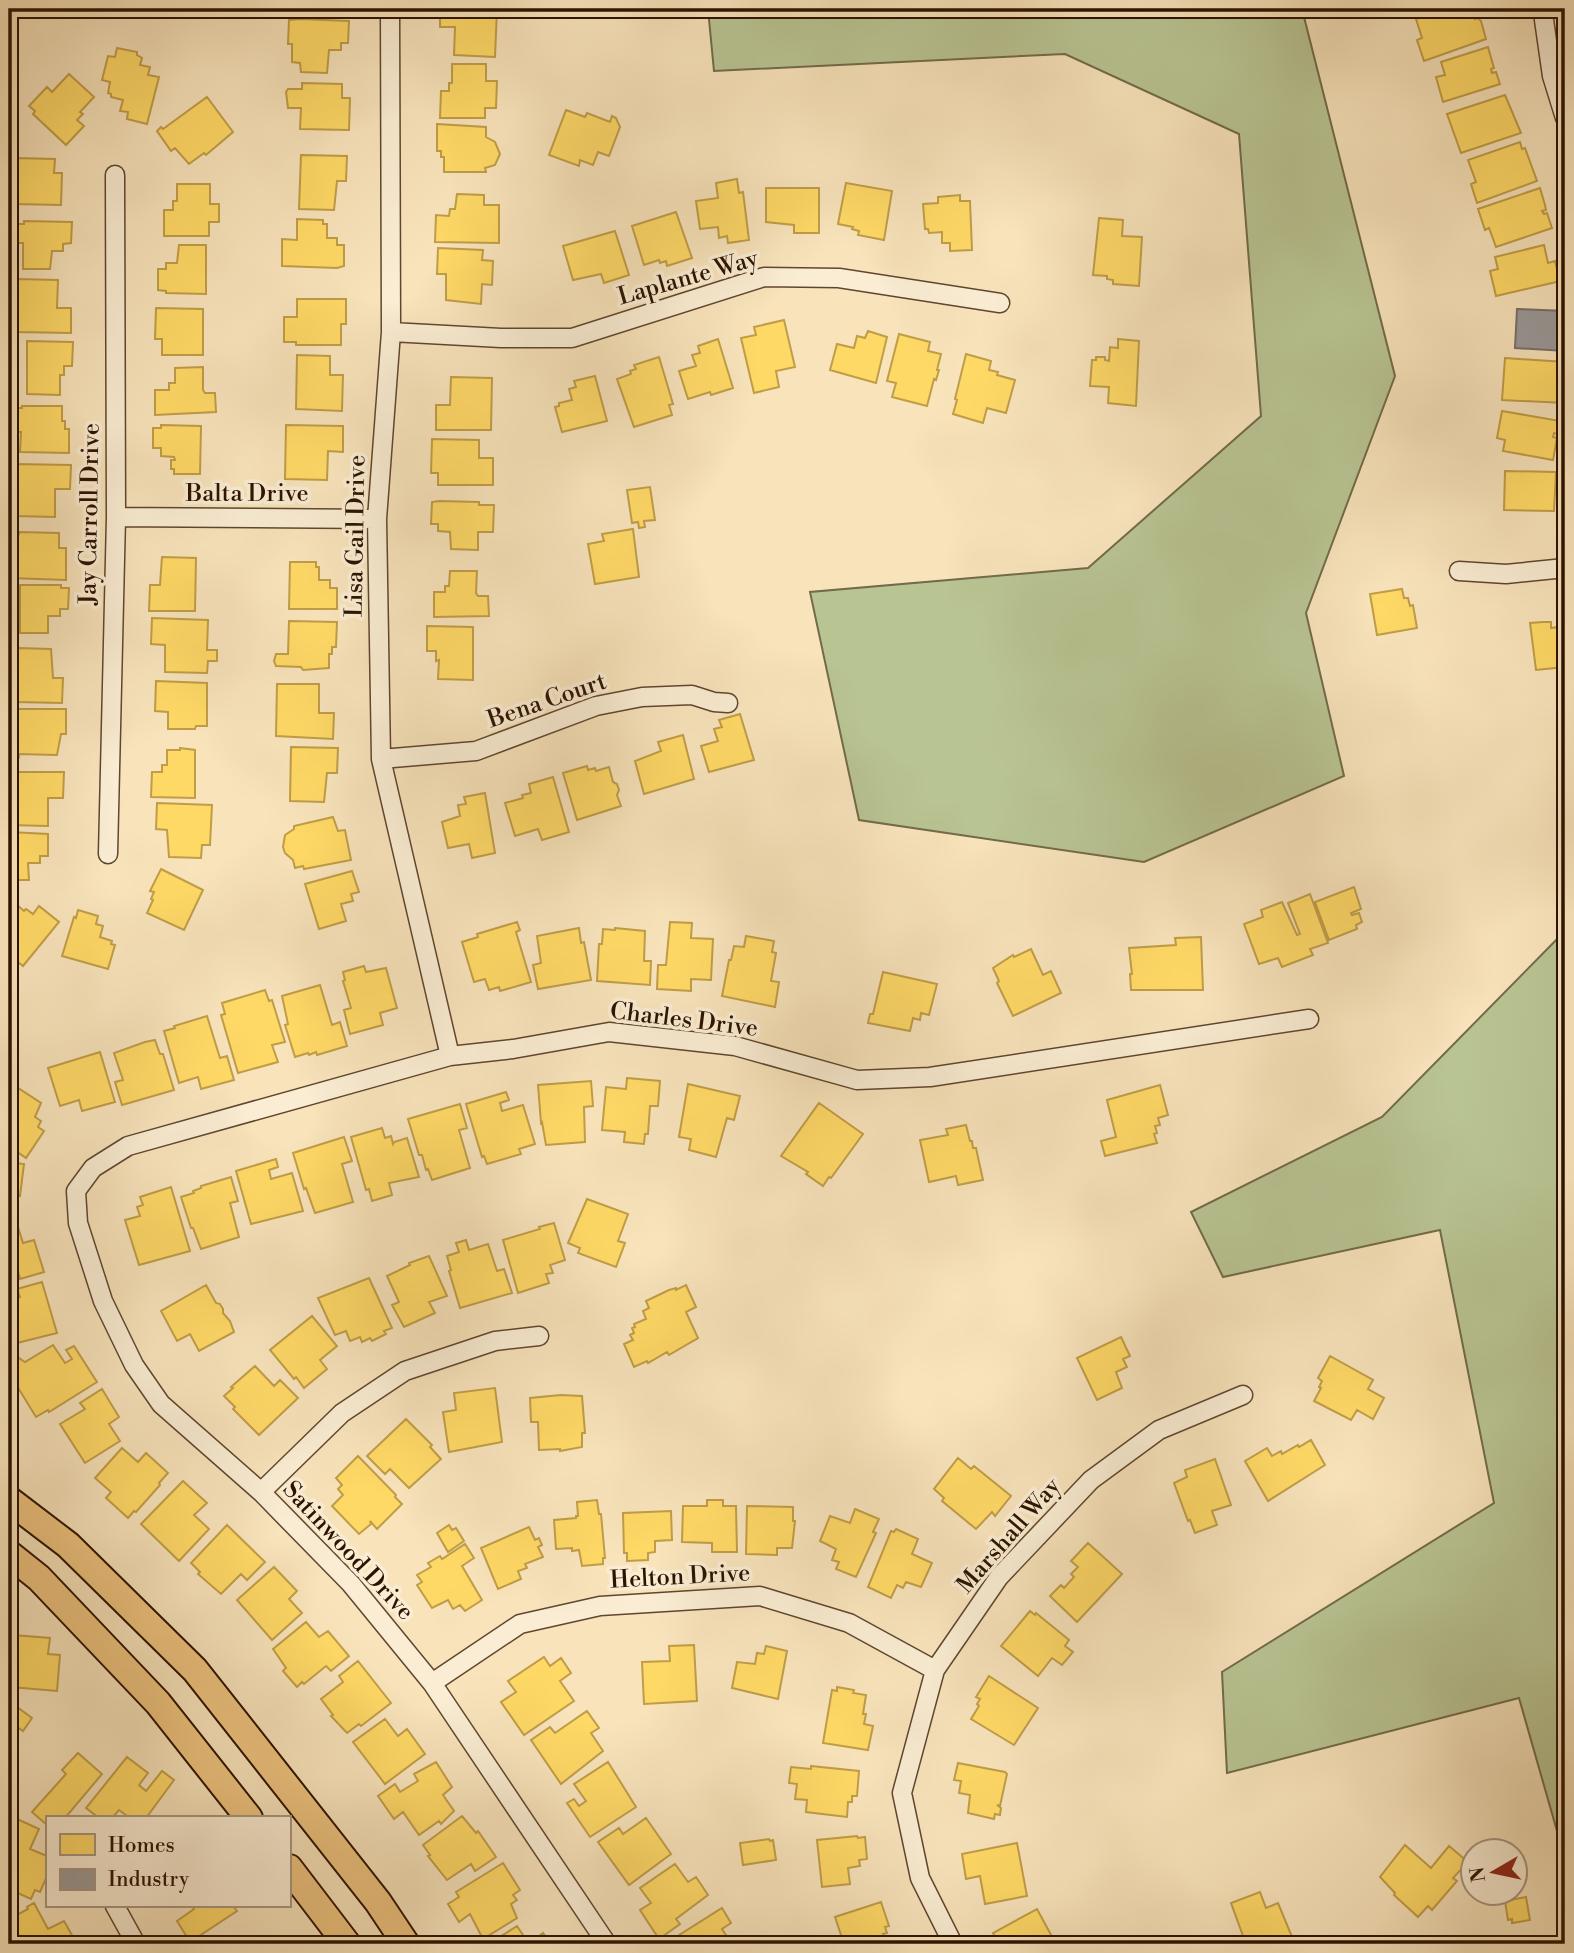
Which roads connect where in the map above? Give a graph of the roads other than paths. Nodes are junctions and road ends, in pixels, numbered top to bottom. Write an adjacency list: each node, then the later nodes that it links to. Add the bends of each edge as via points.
1 (390, 9): 6 (street, Lisa Gail Drive)
2 (1542, 13): 3 (street, via 1552,76)
3 (1565, 118)
4 (115, 175): 7 (street, Jay Carroll Drive)
5 (1000, 303): 6 (street, Laplante Way, via 839,278 764,277 572,338)
6 (391, 332): 8 (street, Lisa Gail Drive)
7 (116, 517): 8 (street, Balta Drive); 13 (street, Jay Carroll Drive)
8 (377, 519): 12 (street, Lisa Gail Drive)
9 (1565, 568): 10 (street, via 1506,574)
10 (1459, 571)
11 (728, 703): 12 (street, Bena Court, via 692,695 642,697 596,706 476,751)
12 (381, 759): 15 (street, Lisa Gail Drive)
13 (108, 853)
14 (1309, 1019): 15 (street, Charles Drive, via 918,1077 857,1080 735,1046 609,1032)
15 (450, 1056): 16 (street, Charles Drive, via 128,1146 93,1168)
16 (76, 1191): 19 (street, Satinwood Drive, via 78,1223 103,1301 134,1365 161,1404)
17 (539, 1336): 19 (street, via 495,1341 405,1371 342,1412)
18 (1243, 1395): 22 (street, Marshall Way, via 1159,1430 1090,1480 999,1577)
19 (261, 1492): 23 (street, Satinwood Drive, via 351,1584)
20 (9, 1500): 29 (main road, via 68,1545 195,1670 379,1902)
21 (9, 1554): 24 (main road, via 39,1578 158,1703)
22 (936, 1670): 23 (street, Helton Drive, via 849,1623 760,1596 600,1606 520,1624); 31 (street, Marshall Way, via 902,1793 920,1878)
23 (432, 1684): 30 (street, Satinwood Drive)
24 (247, 1816)
25 (290, 1869): 28 (main road)
26 (116, 1908): 27 (street)
27 (136, 1944)
28 (347, 1944)
29 (406, 1944)
30 (607, 1944)
31 (953, 1944)

